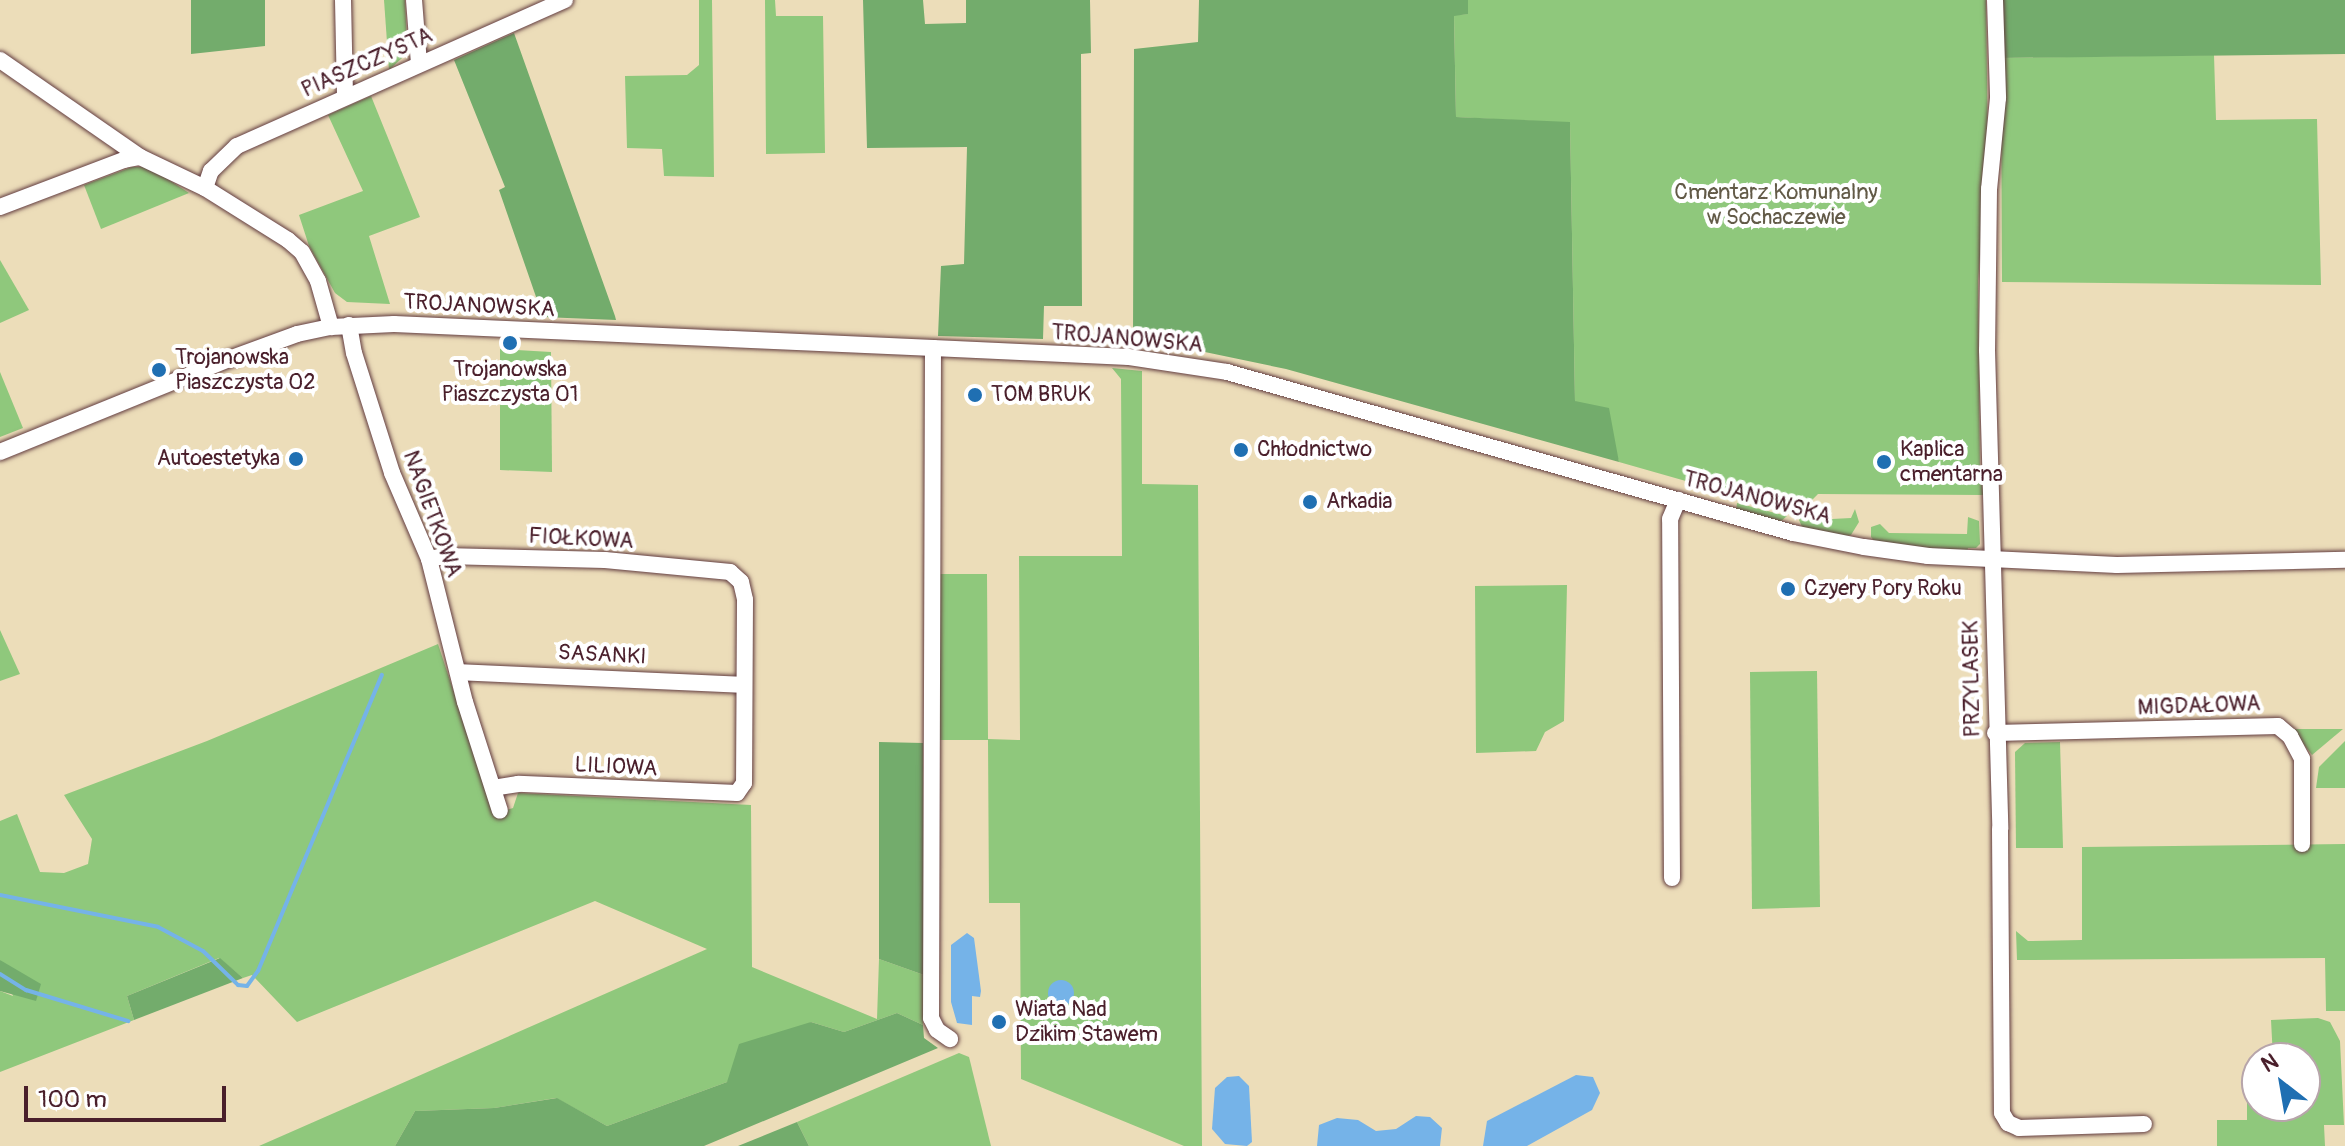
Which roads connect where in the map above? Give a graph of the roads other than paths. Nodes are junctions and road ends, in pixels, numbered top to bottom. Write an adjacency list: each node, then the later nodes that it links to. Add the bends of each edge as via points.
1 (343, 0): 7 (street)
2 (414, 0): 6 (street)
3 (565, 0): 6 (street, PIASZCZYSTA)
4 (1995, 0): 17 (street, PRZYLASEK, via 1998,98 1989,189 1987,350)
5 (0, 60): 8 (street)
6 (419, 64): 7 (street, PIASZCZYSTA)
7 (345, 97): 9 (street, PIASZCZYSTA, via 237,146 211,171)
8 (140, 157): 9 (street); 10 (street)
9 (205, 188): 12 (street, via 302,252 318,281)
10 (0, 207)
11 (349, 325): 12 (street, TROJANOWSKA); 13 (street, TROJANOWSKA); 16 (street, NAGIETKOWA, via 392,473)
12 (331, 327): 14 (street, TROJANOWSKA, via 229,359)
13 (933, 348): 15 (street, TROJANOWSKA, via 1129,357 1227,372); 26 (street, via 931,1018)
14 (0, 452)
15 (1678, 500): 17 (street, TROJANOWSKA, via 1864,547); 25 (street, via 1670,519)
16 (429, 559): 19 (street, NAGIETKOWA); 20 (street, FIOŁKOWA, via 605,560 730,572 741,582 745,600)
17 (1992, 560): 18 (street, TROJANOWSKA, via 2117,565); 21 (street, PRZYLASEK)
18 (2345, 560)
19 (458, 672): 20 (street, SASANKI); 22 (street, NAGIETKOWA)
20 (744, 685): 22 (street, LILIOWA, via 744,783 737,793 518,784)
21 (1995, 733): 24 (street, MIGDAŁOWA, via 2278,726 2302,759); 27 (street, PRZYLASEK, via 2002,1113 2019,1128)
22 (493, 788): 23 (street, NAGIETKOWA)
23 (500, 811)
24 (2302, 844)
25 (1672, 878)
26 (950, 1039)
27 (2144, 1124)

